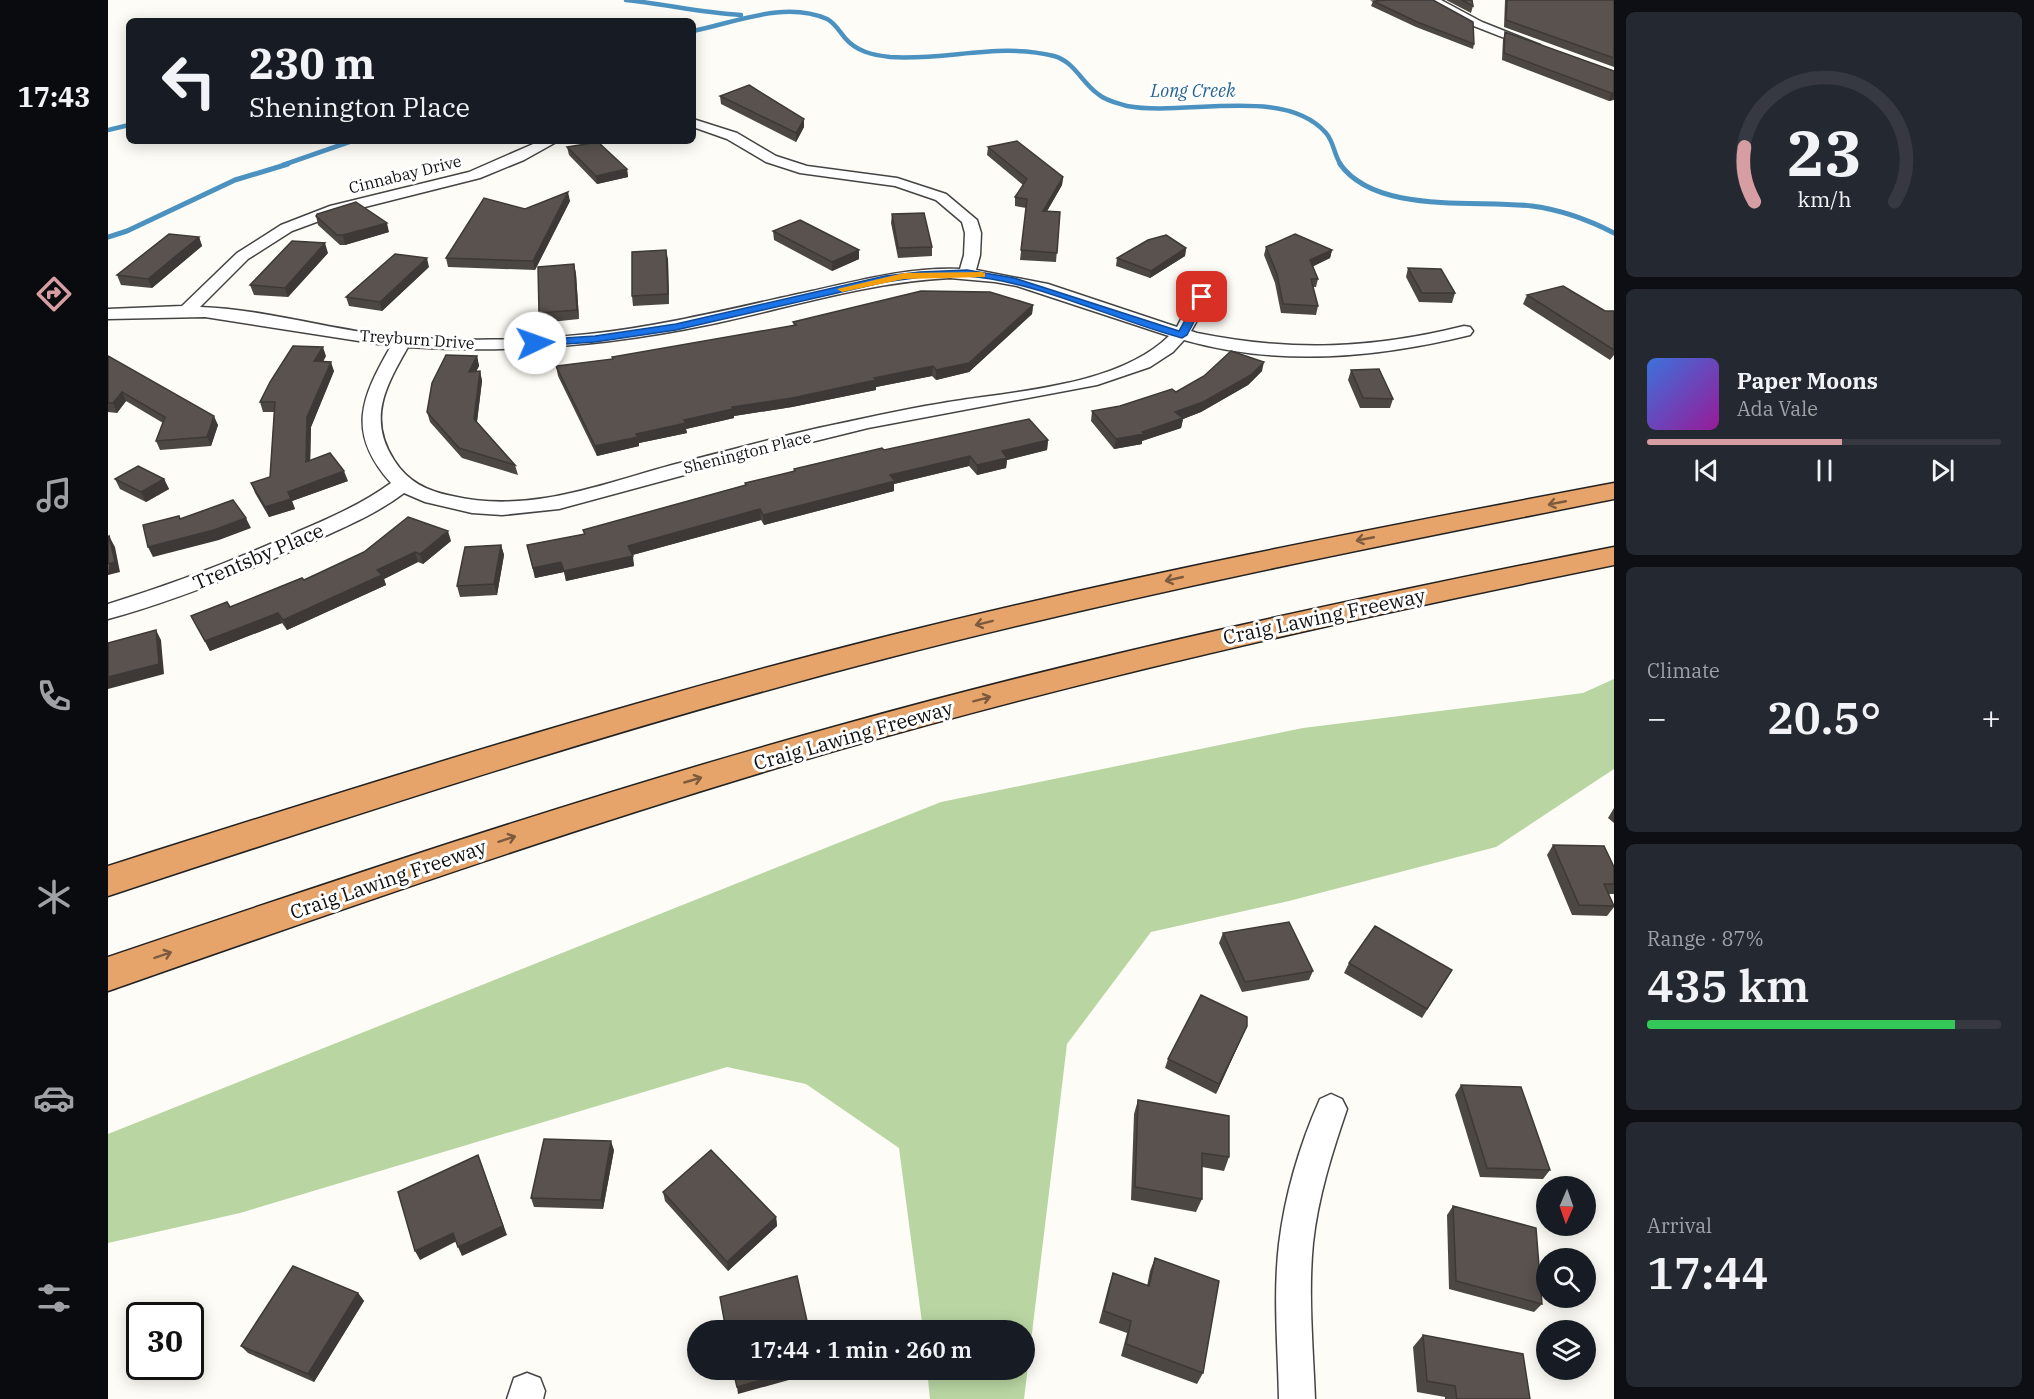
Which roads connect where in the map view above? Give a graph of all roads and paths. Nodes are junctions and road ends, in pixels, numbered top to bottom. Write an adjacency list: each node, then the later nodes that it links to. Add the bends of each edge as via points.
1 (1433, 0): 2 (street, via 1478,24)
2 (1548, 50)
3 (696, 124): 5 (street, via 732,136 771,159 797,168 897,182 941,197 969,220 973,233)
4 (545, 144): 7 (street, Cinnabay Drive, via 480,174 338,208 281,231 232,264)
5 (967, 273): 10 (street, Treyburn Drive, via 1039,287); 11 (street, Treyburn Drive, via 885,279 704,322 599,338 514,344)
6 (1209, 280): 10 (street, Shenington Place)
7 (187, 311): 8 (street, Treyburn Drive); 11 (street, Treyburn Drive)
8 (108, 314)
9 (1464, 331): 10 (street, Treyburn Drive, via 1388,348 1320,352 1242,346)
10 (1182, 335): 12 (street, Shenington Place, via 1145,363 1108,377 872,421 663,473 567,503 491,510 457,505)
11 (403, 341): 12 (street, via 376,389 369,412 377,448)
12 (402, 485): 15 (street, Trentsby Place, via 370,506 268,554)
13 (1614, 492): 16 (highway, one-way to 16, via 1180,578 885,648 501,756)
14 (1614, 556): 17 (highway, Craig Lawing Freeway, one-way to 14, via 461,854 842,737 1215,640)
15 (108, 612)
16 (108, 881)
17 (108, 974)
18 (1331, 1109): 19 (street, via 1316,1152 1294,1263)
19 (1297, 1399)

